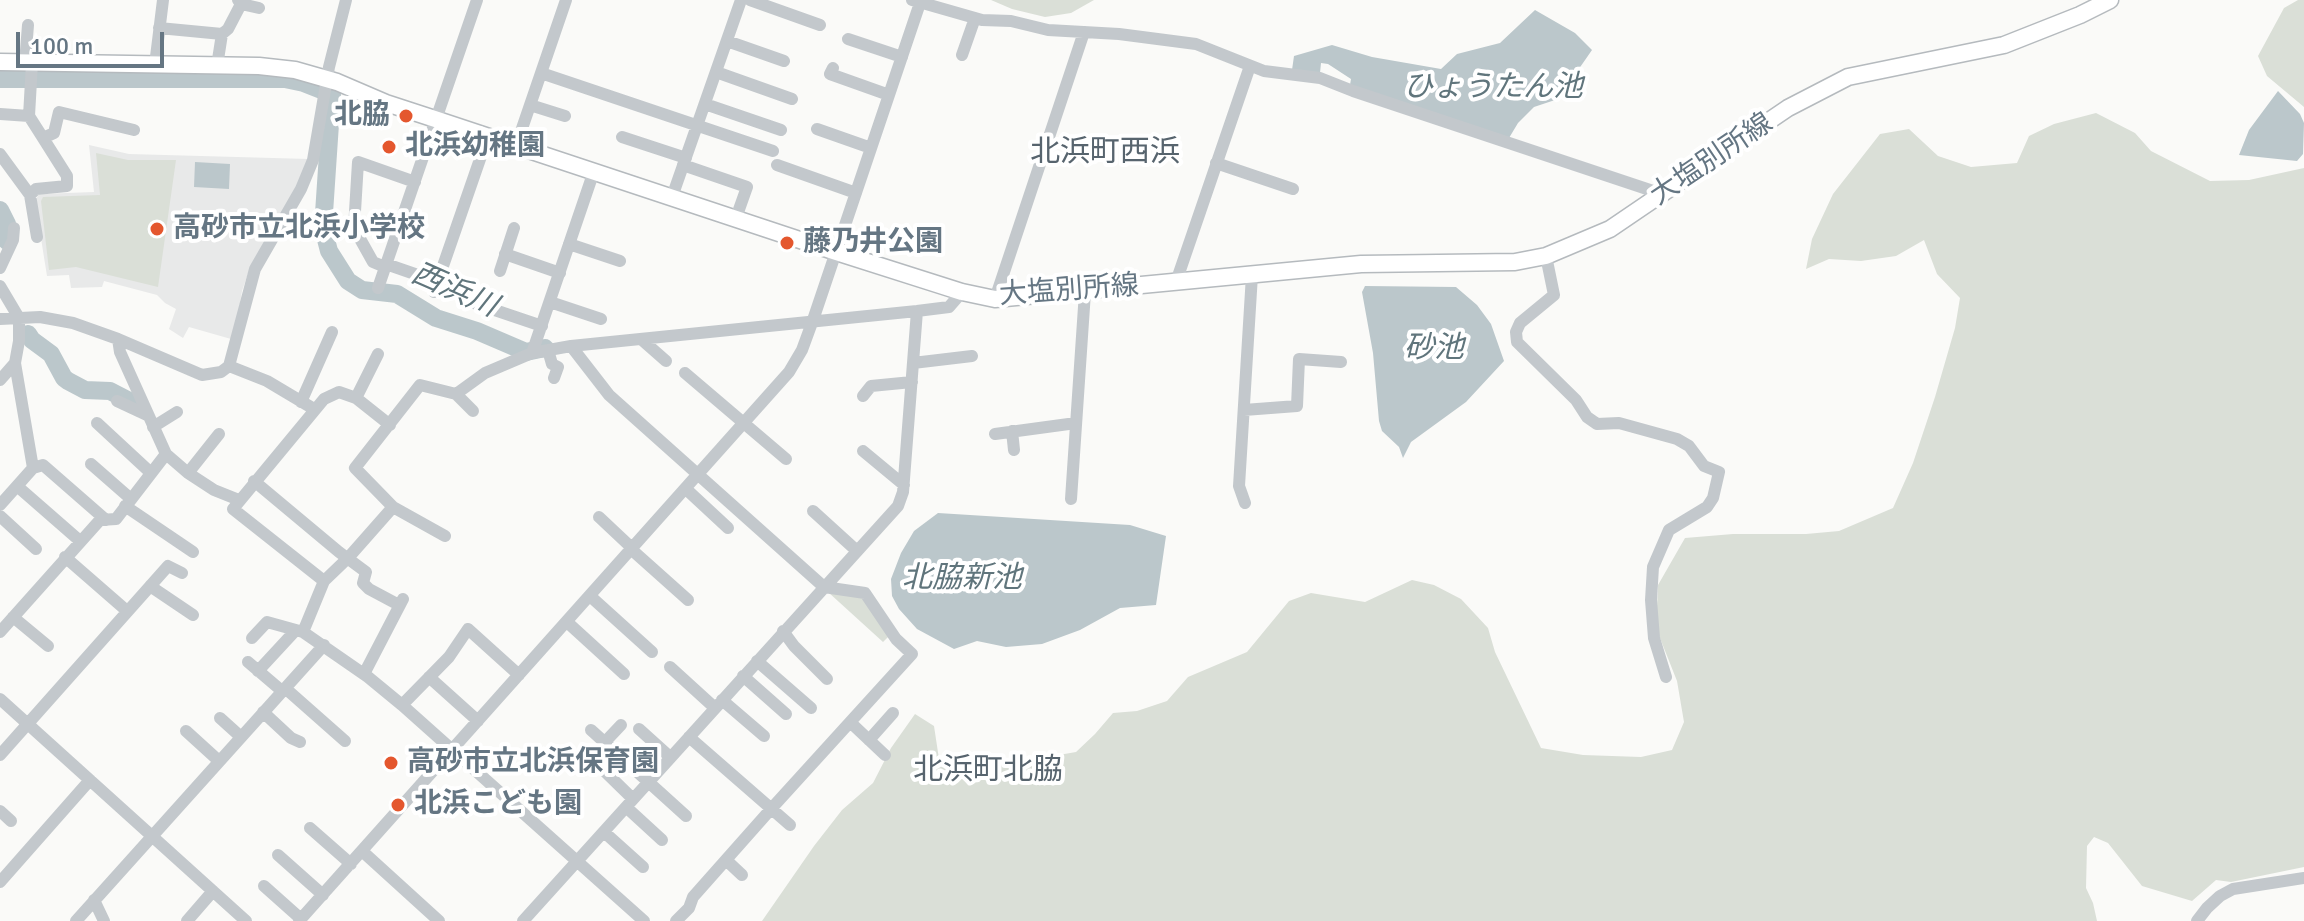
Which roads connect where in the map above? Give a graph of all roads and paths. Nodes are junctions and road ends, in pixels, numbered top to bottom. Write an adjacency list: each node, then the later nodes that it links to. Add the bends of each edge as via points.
1 (163, 0): 14 (street)
2 (346, 0): 30 (street)
3 (477, 0): 38 (street)
4 (566, 0): 29 (street)
5 (741, 0): 18 (street)
6 (750, 0): 13 (street)
7 (2110, 0): 57 (main road, 大塩別所線, via 2004,45 1848,77 1788,108)
8 (916, 1): 11 (street); 20 (street)
9 (240, 2): 10 (street); 16 (street)
10 (259, 8)
11 (975, 18): 15 (street); 19 (street)
12 (28, 25): 23 (street)
13 (820, 25)
14 (159, 28): 16 (street); 24 (street)
15 (1084, 32): 26 (street, via 1196,44); 79 (street)
16 (222, 34): 25 (street)
17 (848, 39): 20 (street)
18 (727, 41): 21 (street); 28 (street)
19 (962, 55)
20 (902, 57): 31 (street)
21 (784, 61)
22 (0, 62): 23 (main road, 大塩別所線)
23 (29, 65): 24 (main road, 大塩別所線); 36 (street)
24 (155, 65): 25 (main road, 大塩別所線)
25 (217, 66): 30 (main road, 大塩別所線, via 278,67)
26 (1250, 66): 51 (street); 57 (street, via 1320,78)
27 (833, 68): 31 (street, via 830,74)
28 (716, 72): 32 (street); 33 (street)
29 (541, 73): 34 (street); 39 (street)
30 (326, 82): 38 (main road, 大塩別所線); 100 (street, via 313,160 255,269)
31 (889, 95): 47 (street)
32 (792, 99)
33 (705, 104): 39 (street); 42 (street)
34 (530, 105): 37 (street); 46 (street)
35 (0, 114): 36 (street)
36 (29, 116): 45 (street)
37 (565, 116)
38 (435, 119): 43 (main road, 大塩別所線); 54 (street)
39 (697, 126): 48 (street); 50 (street)
40 (817, 129): 47 (street)
41 (134, 130): 45 (street, via 108,119 59,112 54,133)
42 (781, 130)
43 (488, 136): 46 (main road, 大塩別所線); 69 (street, via 436,287)
44 (622, 137): 50 (street)
45 (43, 138): 58 (street, via 67,176 67,186 36,189)
46 (516, 146): 53 (main road, 大塩別所線)
47 (871, 148): 56 (street)
48 (773, 151)
49 (0, 154): 58 (street)
50 (685, 162): 59 (street); 60 (street, via 747,187)
51 (1216, 163): 55 (street); 74 (street)
52 (777, 165): 56 (street)
53 (594, 171): 59 (main road, 大塩別所線); 64 (street)
54 (415, 182): 69 (street); 69 (street, via 358,160 354,228 373,262)
55 (1293, 189)
56 (856, 193): 65 (street)
57 (1662, 194): 67 (main road, 大塩別所線, via 1610,229)
58 (30, 195): 63 (street)
59 (672, 197): 60 (main road, 大塩別所線)
60 (736, 218): 65 (main road, 大塩別所線)
61 (14, 228): 70 (street)
62 (514, 228): 66 (street)
63 (37, 237)
64 (569, 244): 68 (street); 72 (street)
65 (836, 252): 77 (main road, 大塩別所線); 86 (street)
66 (505, 254): 71 (street); 72 (street)
67 (1546, 256): 73 (main road, 大塩別所線); 178 (street, via 1554,295 1520,323 1517,342 1597,424 1619,423 1677,439 1704,466 1719,472 1710,504 1669,530 1653,567 1654,638)
68 (620, 261)
69 (386, 266): 76 (street)
70 (0, 268)
71 (500, 271)
72 (560, 273): 81 (street)
73 (1252, 275): 74 (main road, 大塩別所線); 111 (street)
74 (1176, 282): 78 (main road, 大塩別所線)
75 (0, 286): 84 (street)
76 (378, 288)
77 (962, 292): 79 (main road, 大塩別所線); 82 (street, via 949,307)
78 (1085, 292): 79 (main road, 大塩別所線); 117 (street)
79 (995, 299)
80 (465, 300): 87 (street)
81 (550, 302): 85 (street); 87 (street)
82 (917, 311): 86 (street); 99 (street)
83 (0, 318): 84 (street)
84 (19, 318): 89 (street, via 56,319); 98 (street)
85 (601, 319)
86 (813, 320): 90 (street); 116 (street, via 789,372)
87 (542, 326): 93 (street)
88 (332, 332): 109 (street)
89 (118, 339): 100 (street, via 202,375); 114 (street)
90 (641, 339): 91 (street); 96 (street)
91 (571, 346): 92 (street); 130 (street, via 609,395)
92 (548, 350): 93 (street); 102 (street, via 558,367)
93 (532, 353): 105 (street, via 485,373)
94 (378, 354): 107 (street)
95 (972, 356): 99 (street)
96 (666, 361)
97 (1341, 362): 111 (street, via 1299,359 1297,406)
98 (15, 363): 103 (street); 127 (street)
99 (913, 363): 104 (street)
100 (229, 366): 109 (street)
101 (685, 373): 116 (street)
102 (554, 378)
103 (0, 380)
104 (912, 382): 106 (street, via 871,386); 132 (street)
105 (456, 394): 112 (street); 118 (street, via 420,385)
106 (863, 396)
107 (356, 398): 110 (street, via 339,392); 118 (street)
108 (117, 401): 114 (street)
109 (301, 402): 110 (street)
110 (314, 409): 131 (street)
111 (1244, 410): 138 (street, via 1239,486)
112 (473, 411)
113 (177, 412): 114 (street)
114 (150, 421): 124 (street)
115 (97, 423): 128 (street)
116 (745, 423): 125 (street); 130 (street)
117 (1076, 423): 119 (street); 135 (street)
118 (390, 425): 140 (street, via 355,468)
119 (1014, 428): 121 (street); 122 (street)
120 (219, 434): 129 (street)
121 (995, 434)
122 (1014, 450)
123 (863, 451): 132 (street)
124 (166, 454): 128 (street); 129 (street)
125 (786, 459)
126 (91, 464): 137 (street)
127 (33, 468): 133 (street); 144 (street, via 43,465)
128 (151, 473): 137 (street)
129 (188, 473): 136 (street)
130 (698, 475): 134 (street); 157 (street)
131 (254, 481): 136 (street); 153 (street)
132 (904, 485): 150 (street, via 898,506)
133 (17, 486): 139 (street); 147 (street)
134 (686, 489): 145 (street); 149 (street)
135 (1071, 499)
136 (239, 500): 155 (street, via 233,509)
137 (128, 502): 144 (street, via 116,519); 151 (street)
138 (1245, 503)
139 (0, 505)
140 (393, 507): 146 (street); 153 (street)
141 (813, 511): 150 (street)
142 (0, 516): 148 (street, via 28,535)
143 (599, 517): 149 (street)
144 (106, 520): 147 (street)
145 (728, 528)
146 (445, 536)
147 (80, 541): 152 (street)
148 (36, 549)
149 (632, 549): 158 (street); 159 (street)
150 (857, 551): 157 (street)
151 (193, 552)
152 (65, 557): 160 (street); 162 (street)
153 (348, 558): 155 (street); 173 (street, via 366,572 364,585 401,602)
154 (182, 573): 156 (street, via 168,566)
155 (324, 581): 166 (street)
156 (150, 586): 160 (street); 161 (street)
157 (824, 587): 164 (street); 190 (street, via 865,593 912,654)
158 (590, 596): 163 (street); 170 (street)
159 (688, 600)
160 (127, 611): 191 (street)
161 (193, 615)
162 (13, 617): 165 (street); 169 (street)
163 (567, 622): 174 (street); 175 (street)
164 (783, 631): 171 (street); 179 (street)
165 (0, 632)
166 (299, 632): 167 (street, via 267,622); 168 (street); 180 (street, via 253,666)
167 (252, 638)
168 (324, 645): 173 (street); 180 (street)
169 (48, 646)
170 (652, 652)
171 (757, 661): 176 (street); 184 (street)
172 (670, 667): 182 (street)
173 (364, 674): 183 (street)
174 (624, 674)
175 (519, 675): 177 (street, via 468,629); 189 (street)
176 (743, 676): 182 (street); 187 (street)
177 (429, 677): 183 (street); 189 (street)
178 (1666, 677)
179 (827, 679)
180 (284, 690): 185 (street); 200 (street)
181 (0, 699): 191 (street)
182 (718, 704): 196 (street); 198 (street)
183 (402, 705): 203 (street)
184 (811, 708)
185 (263, 712): 197 (street); 201 (street)
186 (893, 713): 199 (street)
187 (786, 714)
188 (220, 718): 197 (street)
189 (478, 721): 203 (street)
190 (850, 722): 199 (street); 212 (street)
191 (28, 723): 204 (street); 209 (street)
192 (621, 725): 202 (street)
193 (639, 729): 207 (street)
194 (591, 730): 202 (street)
195 (186, 731): 208 (street)
196 (764, 736)
197 (241, 737): 208 (street)
198 (689, 737): 207 (street); 212 (street)
199 (869, 740): 206 (street)
200 (345, 741)
201 (300, 742)
202 (604, 743): 210 (street)
203 (453, 750): 221 (street); 224 (street)
204 (0, 755)
205 (588, 755): 211 (street)
206 (885, 755)
207 (670, 757): 210 (street)
208 (219, 761): 219 (street)
209 (90, 780): 219 (street); 229 (street)
210 (648, 782): 211 (street); 214 (street)
211 (630, 803): 218 (street); 220 (street)
212 (771, 809): 216 (street); 223 (street)
213 (0, 811): 215 (street)
214 (686, 816)
215 (11, 821)
216 (790, 825)
217 (310, 828): 225 (street)
218 (604, 832): 224 (street); 226 (street)
219 (152, 835): 231 (street); 233 (street)
220 (662, 840)
221 (362, 851): 225 (street); 239 (street)
222 (278, 855): 232 (street)
223 (726, 860): 227 (street); 242 (street)
224 (578, 861): 240 (street); 241 (street)
225 (351, 864): 232 (street)
226 (643, 867)
227 (742, 875)
228 (2304, 878): 243 (street, via 2233,889)
229 (0, 882)
230 (271, 888): 234 (street)
231 (213, 891): 237 (street); 238 (street)
232 (323, 895): 234 (street)
233 (94, 900): 235 (street); 236 (street)
234 (300, 920)
235 (76, 921)
236 (104, 921)
237 (187, 921)
238 (246, 921)
239 (439, 921)
240 (523, 921)
241 (644, 921)
242 (676, 921)
243 (2197, 921)

